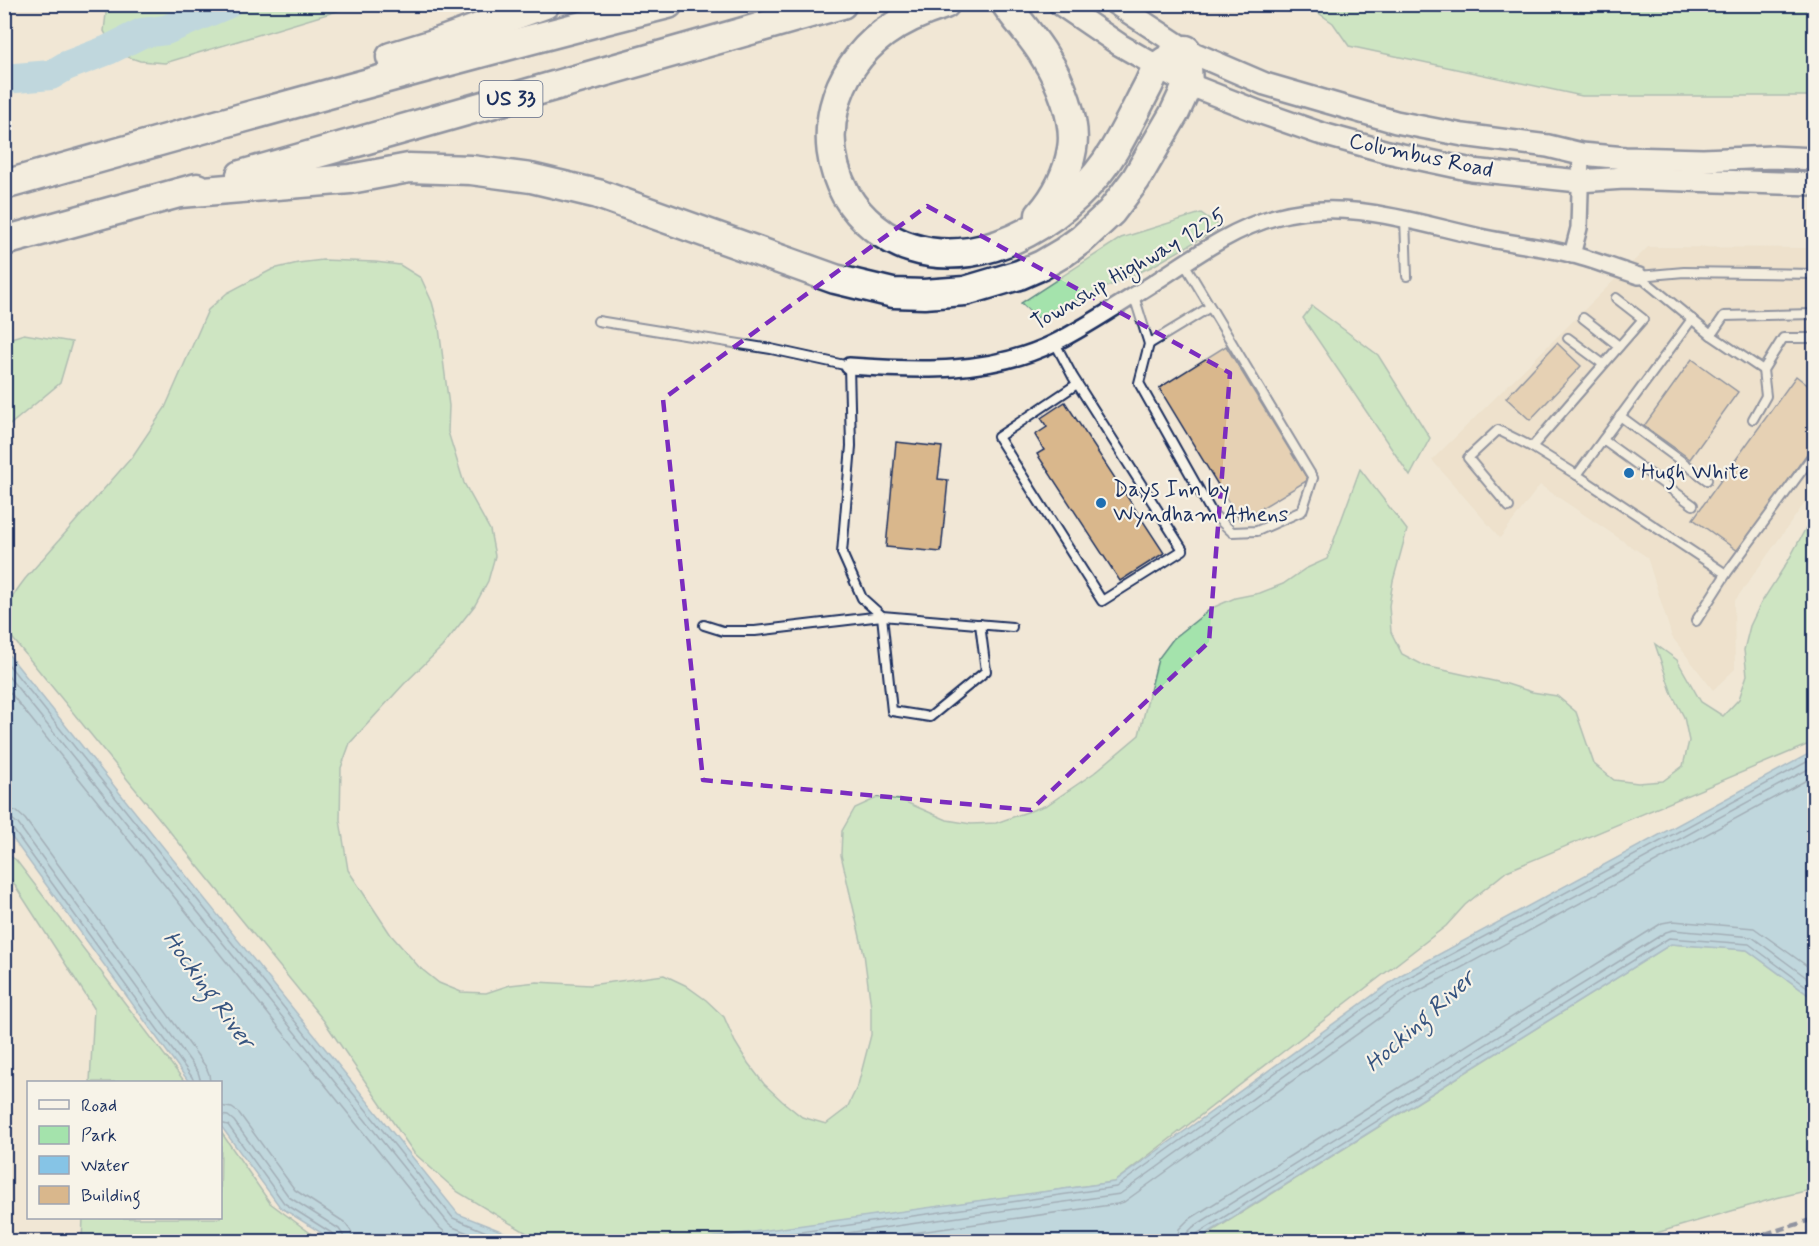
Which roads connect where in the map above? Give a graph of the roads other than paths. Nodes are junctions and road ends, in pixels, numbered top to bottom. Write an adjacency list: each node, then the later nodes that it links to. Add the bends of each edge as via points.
1 (545, 4): 11 (highway, via 285,92)
2 (668, 4): 11 (highway, US 33)
3 (842, 4): 17 (highway, US 33)
4 (1006, 4): 19 (highway, via 1045,56 1072,122 1073,149 1062,182 1052,201)
5 (1060, 4): 9 (main road, Columbus Road)
6 (1116, 4): 8 (main road, Columbus Road)
7 (936, 7): 19 (highway, via 884,33 868,47 848,75 833,110 830,129 838,180 861,216 910,248 963,254)
8 (1186, 50): 9 (highway); 10 (highway); 12 (main road, Columbus Road, via 1265,84 1396,122)
9 (1159, 66): 10 (main road, Columbus Road); 19 (highway, via 1113,151 1088,184 1059,212)
10 (1188, 84): 14 (main road, Columbus Road, via 1259,112 1388,152 1472,170); 17 (highway, via 1136,179 1097,226 1064,252 1019,275 945,293 893,293 835,279 598,194 493,172 410,168 350,179)
11 (234, 119): 16 (highway, US 33)
12 (1581, 154): 13 (main road, Columbus Road, via 1703,160); 14 (street)
13 (1815, 159)
14 (1579, 181): 15 (main road, Columbus Road, via 1624,178); 21 (street, via 1579,228)
15 (1815, 184)
16 (4, 185)
17 (180, 193): 20 (highway, US 33)
18 (1405, 218): 21 (street, Township Highway 1225); 22 (street, Township Highway 1225, via 1325,208 1275,217 1228,235); 24 (lane)
19 (1017, 237)
20 (4, 241)
21 (1572, 255): 25 (street, Township Highway 1225)
22 (1184, 263): 26 (street, Township Highway 1225); 28 (lane)
23 (1815, 274): 25 (lane, via 1684,272)
24 (1407, 276)
25 (1639, 276): 31 (lane)
26 (1134, 296): 36 (street, Township Highway 1225); 37 (lane)
27 (1616, 298): 38 (lane, via 1642,319)
28 (1210, 307): 37 (lane); 37 (lane, via 1313,478 1302,511 1257,531 1232,532 1212,513 1139,383)
29 (1815, 314): 33 (lane, via 1724,316)
30 (1583, 318): 38 (lane)
31 (1692, 319): 33 (lane); 43 (lane)
32 (598, 321): 40 (lane)
33 (1711, 335): 41 (lane)
34 (1568, 338): 39 (lane)
35 (1815, 338): 41 (lane, via 1783,338)
36 (1054, 343): 40 (street, Township Highway 1225, via 989,364 946,369); 42 (lane)
37 (1149, 344)
38 (1619, 346): 39 (lane)
39 (1603, 364): 46 (lane)
40 (849, 366): 53 (lane, via 851,447 842,553 862,598)
41 (1763, 370): 44 (lane, via 1766,396)
42 (1077, 384): 42 (lane, via 1183,550 1102,601 998,437)
43 (1620, 416): 45 (lane); 49 (lane)
44 (1753, 419)
45 (1603, 440): 48 (lane); 50 (lane)
46 (1532, 447): 48 (lane); 51 (lane, via 1498,430 1468,458)
47 (1815, 454): 52 (lane)
48 (1577, 475): 52 (lane)
49 (1707, 480)
50 (1693, 505)
51 (1509, 507)
52 (1726, 574): 54 (lane)
53 (882, 616): 55 (lane); 55 (lane, via 892,711 930,717 986,670); 56 (lane, via 755,631 723,631)
54 (1696, 621)
55 (980, 624): 57 (lane)
56 (704, 625)
57 (1012, 627)

